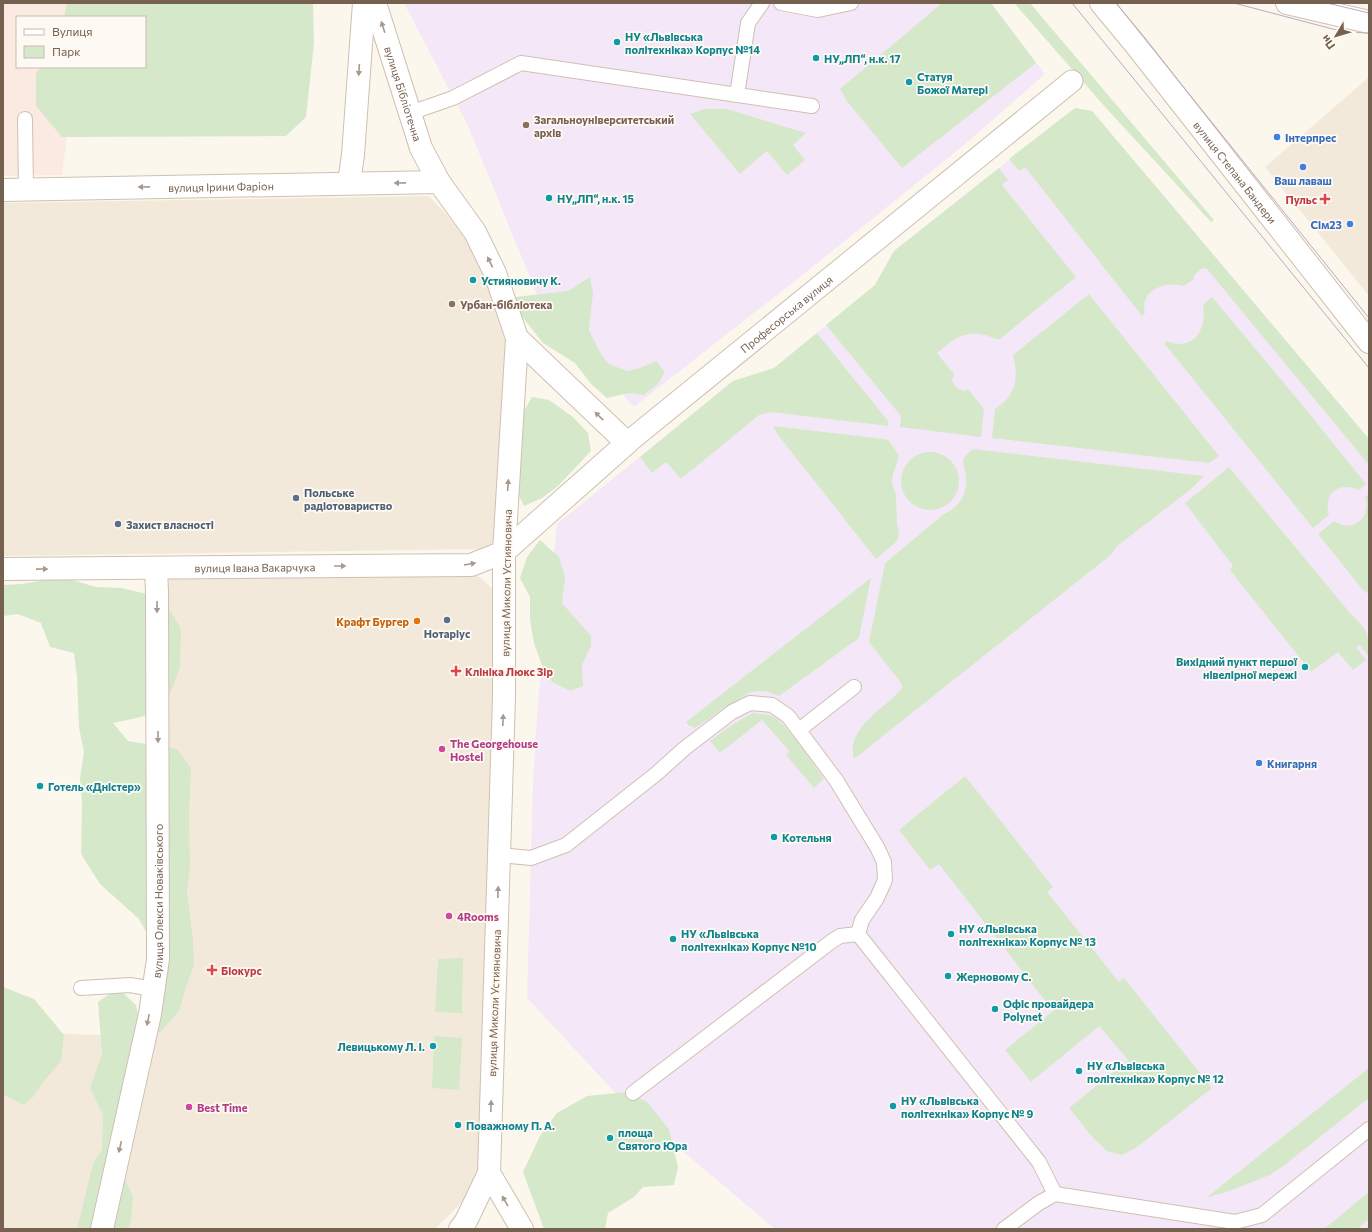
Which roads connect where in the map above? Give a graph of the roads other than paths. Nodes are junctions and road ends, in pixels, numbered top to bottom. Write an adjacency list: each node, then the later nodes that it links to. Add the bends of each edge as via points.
1 (364, 3): 15 (street, one-way to 15)
2 (375, 3): 12 (street, вулиця Бібліотечна, one-way to 2)
3 (762, 3): 10 (lane, via 748,23)
4 (781, 3): 5 (lane, via 818,10)
5 (852, 3)
6 (1101, 3): 19 (street, вулиця Степана Бандери)
7 (1287, 3): 8 (street)
8 (1369, 22)
9 (1072, 81): 20 (street, Професорська вулиця)
10 (737, 95): 11 (lane); 12 (lane, via 521,63 453,98)
11 (812, 106)
12 (410, 113): 14 (street, вулиця Бібліотечна, via 422,148)
13 (24, 119): 17 (lane)
14 (439, 182): 15 (street, вулиця Ірини Фаріон, one-way to 15); 18 (street, вулиця Миколи Устияновича, one-way to 14, via 495,273 475,232)
15 (349, 183): 17 (street, вулиця Ірини Фаріон, one-way to 17)
16 (3, 190): 17 (street, вулиця Ірини Фаріон)
17 (26, 190)
18 (517, 338): 20 (street, вулиця Миколи Устияновича, one-way to 18); 21 (street, вулиця Миколи Устияновича, one-way to 18)
19 (1369, 342)
20 (627, 443): 21 (street, Професорська вулиця)
21 (504, 552): 22 (street, вулиця Івана Вакарчука, one-way to 21, via 471,565); 26 (street, вулиця Миколи Устияновича, one-way to 21, via 504,697)
22 (156, 568): 23 (street, вулиця Івана Вакарчука, one-way to 22); 29 (street, вулиця Олекси Новаківського, one-way to 29, via 158,959)
23 (3, 569)
24 (854, 687): 25 (lane)
25 (799, 730): 26 (lane, via 788,716 772,705 750,703 732,712 685,748 566,845 531,858); 27 (lane, via 836,780 878,847 884,862 885,880 877,898 862,920)
26 (499, 855): 32 (street, вулиця Миколи Устияновича, one-way to 26)
27 (858, 934): 30 (lane, via 840,936 832,941); 33 (lane, via 1039,1162)
28 (81, 988): 29 (lane, via 130,985)
29 (154, 989): 34 (street, вулиця Олекси Новаківського, one-way to 34)
30 (633, 1093)
31 (1369, 1129): 33 (lane, via 1262,1215 1235,1222)
32 (488, 1173): 35 (street, вулиця Миколи Устияновича); 36 (street, one-way to 32)
33 (1055, 1194): 37 (lane)
34 (102, 1229)
35 (460, 1229)
36 (522, 1229)
37 (1004, 1229)

